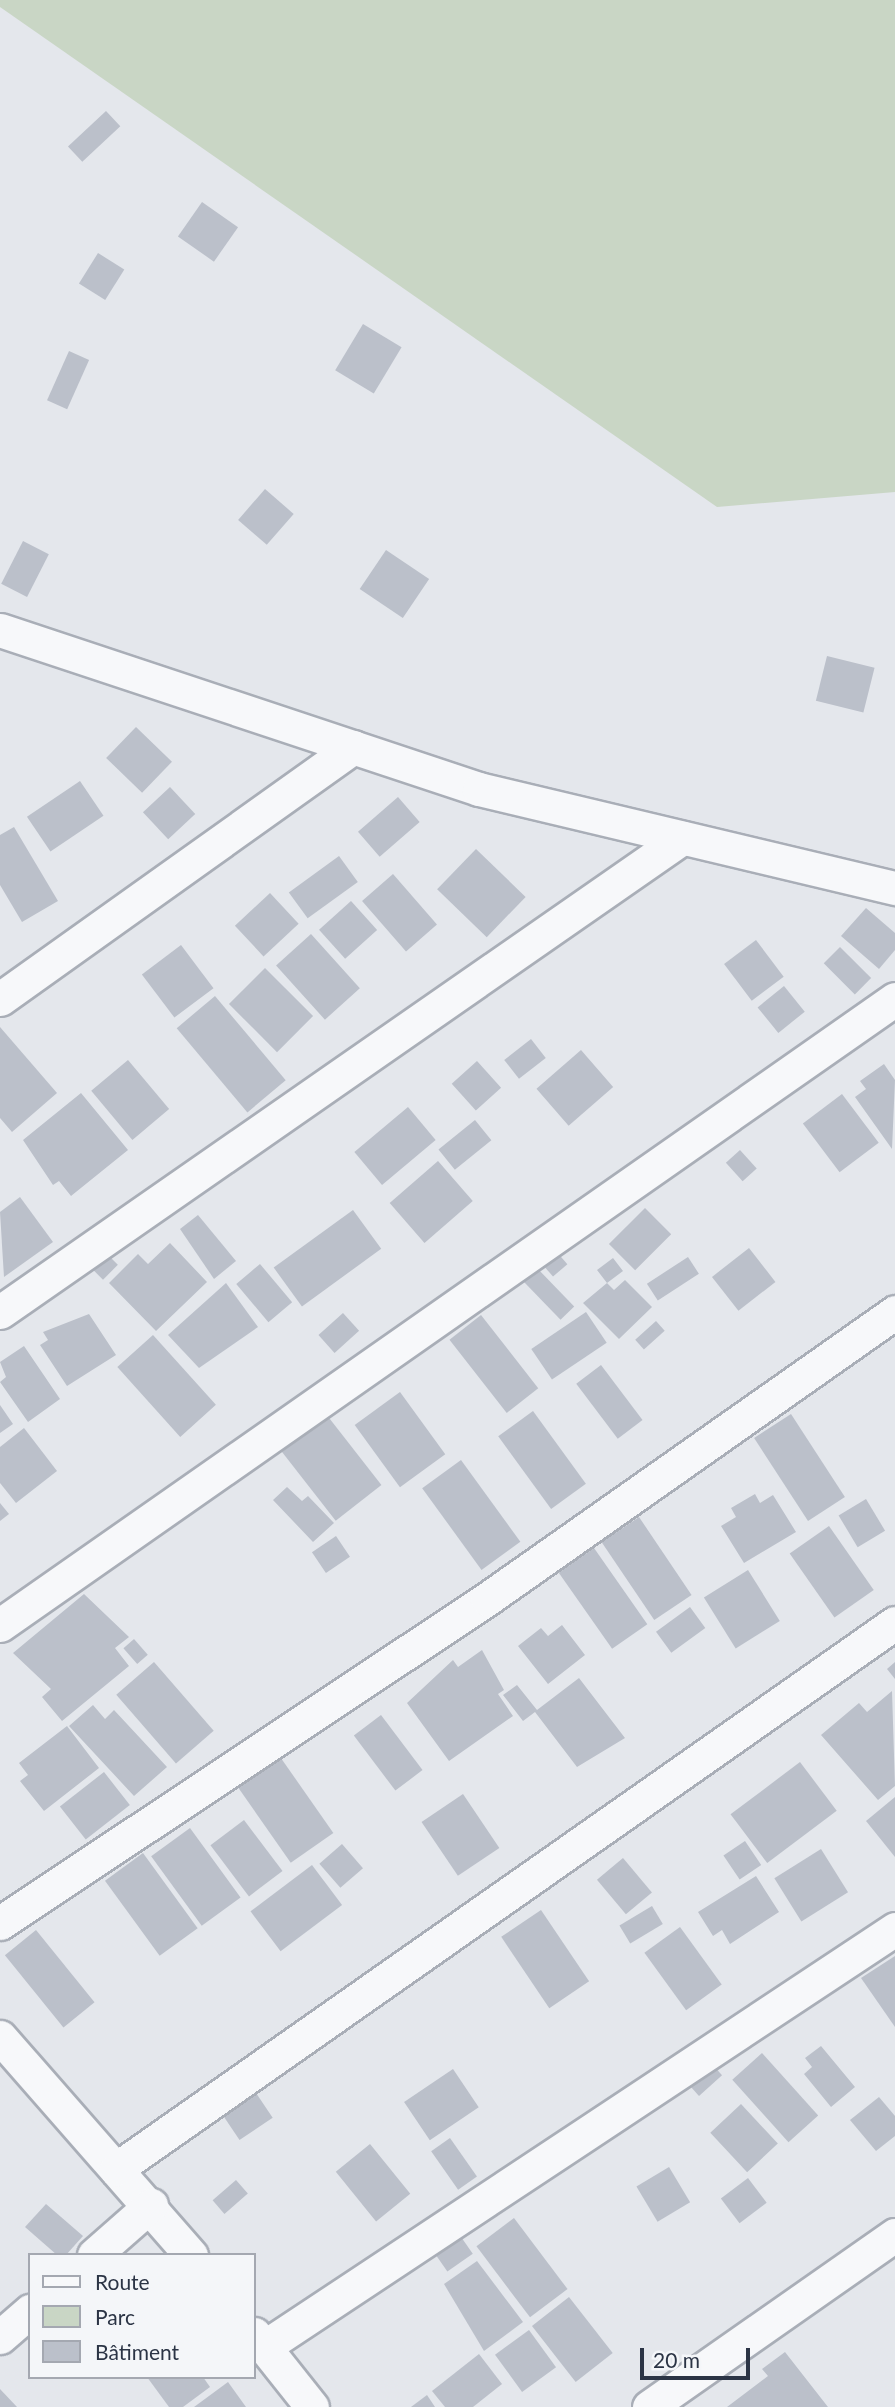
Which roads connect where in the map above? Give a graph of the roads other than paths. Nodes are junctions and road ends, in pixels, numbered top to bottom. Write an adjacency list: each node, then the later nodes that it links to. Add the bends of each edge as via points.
1 (6, 638): 2 (street)
2 (353, 747): 3 (street, via 479,789); 5 (street)
3 (682, 838): 4 (street); 7 (street)
4 (895, 888)
5 (0, 999)
6 (895, 999): 10 (street)
7 (0, 1312)
8 (895, 1312): 11 (street, via 487,1599)
9 (895, 1623): 14 (street)
10 (0, 1625)
11 (0, 1923)
12 (895, 1929): 21 (street)
13 (0, 2037): 14 (street)
14 (116, 2169): 15 (street)
15 (151, 2205): 17 (street); 18 (street)
16 (895, 2235): 23 (street)
17 (96, 2253)
18 (189, 2253)
19 (28, 2313): 20 (street)
20 (0, 2337)
21 (259, 2340): 22 (street)
22 (312, 2407)
23 (649, 2407)

